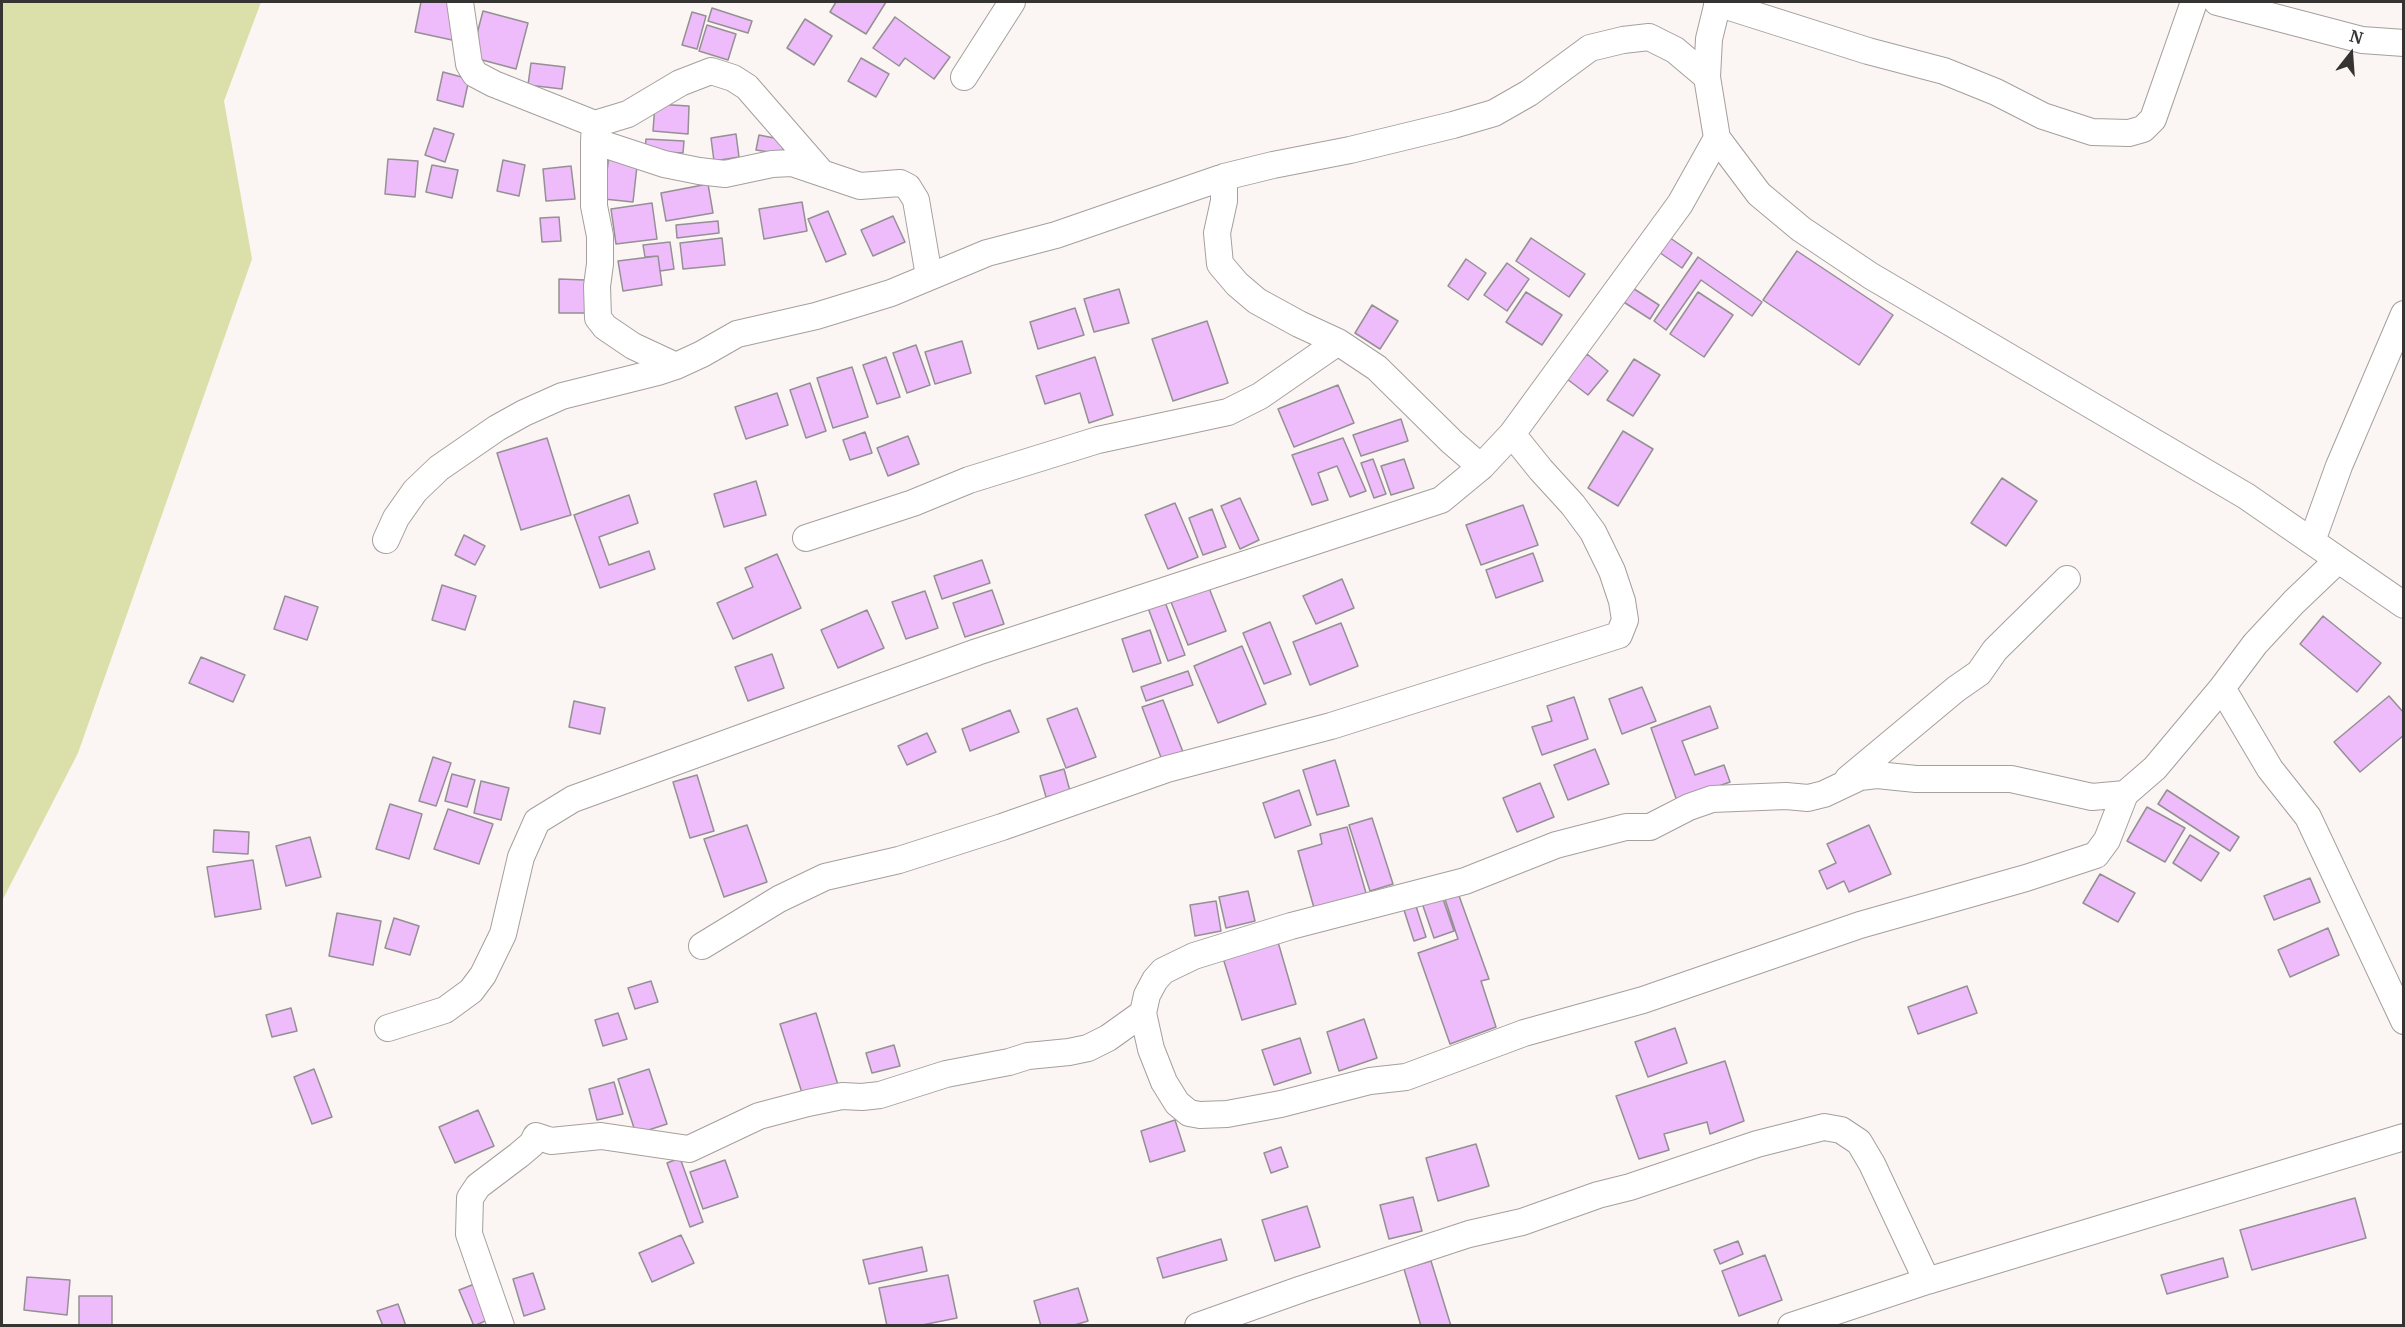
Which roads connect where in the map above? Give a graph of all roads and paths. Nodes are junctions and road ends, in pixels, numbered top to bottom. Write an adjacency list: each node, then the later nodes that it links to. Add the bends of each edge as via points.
1 (460, 2): 9 (street, via 468,64 475,74)
2 (1012, 2): 7 (street)
3 (1718, 2): 4 (street, via 1868,51 1944,71 2043,116 2092,132 2129,133 2143,129 2153,119); 8 (street, via 1709,39)
4 (2194, 2)
5 (2217, 2): 6 (street, via 2362,40)
6 (2403, 43)
7 (964, 77)
8 (1707, 77): 10 (street); 12 (street, via 1675,50 1649,37 1623,40 1590,48 1529,93 1494,112 1361,148)
9 (594, 132): 11 (street, via 664,164 699,171 725,174 792,163); 11 (street, via 680,83 711,71 747,87); 16 (street, via 594,206 600,236 598,318 633,346)
10 (1717, 138): 17 (street, via 1680,204); 21 (street, via 1759,194 1801,229 1871,276 2246,496)
11 (821, 172): 13 (street, via 860,186 900,183 908,187 919,212)
12 (1224, 177): 13 (street, via 1056,235 987,253); 15 (street, via 1217,233 1220,264 1257,301)
13 (929, 276): 16 (street, via 891,293 816,316 737,334)
14 (2403, 314): 21 (street, via 2339,466)
15 (1338, 342): 18 (street, via 1377,368); 19 (street, via 1260,396 1228,412 1098,440 969,480)
16 (676, 366): 20 (street, via 562,396 497,428 439,468 415,491)
17 (1512, 434): 18 (street); 28 (street, via 1593,532 1622,601 1624,620 1619,635 1331,726 1167,769 899,860 825,877 779,899)
18 (1481, 467): 31 (street, via 1441,500 977,652 573,799 537,821 521,857 503,934 471,991 445,1010)
19 (806, 538)
20 (386, 540)
21 (2313, 541): 22 (street)
22 (2338, 560): 24 (street); 25 (street, via 2255,644)
23 (2067, 579): 26 (street, via 1995,650 1979,673)
24 (2403, 605)
25 (2222, 688): 27 (street, via 2155,768); 30 (street, via 2270,769 2308,817)
26 (1841, 785): 27 (street, via 1877,775 2011,779 2092,796); 29 (street, via 1808,798 1712,799 1650,827 1626,826 1556,845 1465,881 1224,945 1163,971 1147,995)
27 (2125, 794): 29 (street, via 2107,840 2096,855 1860,925 1643,1000 1524,1033 1406,1077 1370,1081 1227,1114 1189,1113 1177,1103 1164,1082)
28 (702, 946)
29 (1143, 1013): 34 (street, via 1088,1048 945,1074 880,1095 842,1096 789,1108 759,1116 689,1149 601,1136 552,1141 536,1136 532,1144 478,1186 470,1198 469,1233)
30 (2403, 1021)
31 (388, 1028)
32 (2403, 1137): 33 (street)
33 (1927, 1281): 35 (street, via 1859,1142 1841,1130 1824,1127 1756,1144 1522,1222 1469,1234); 36 (street)
34 (501, 1326)
35 (1198, 1326)
36 (1791, 1326)

